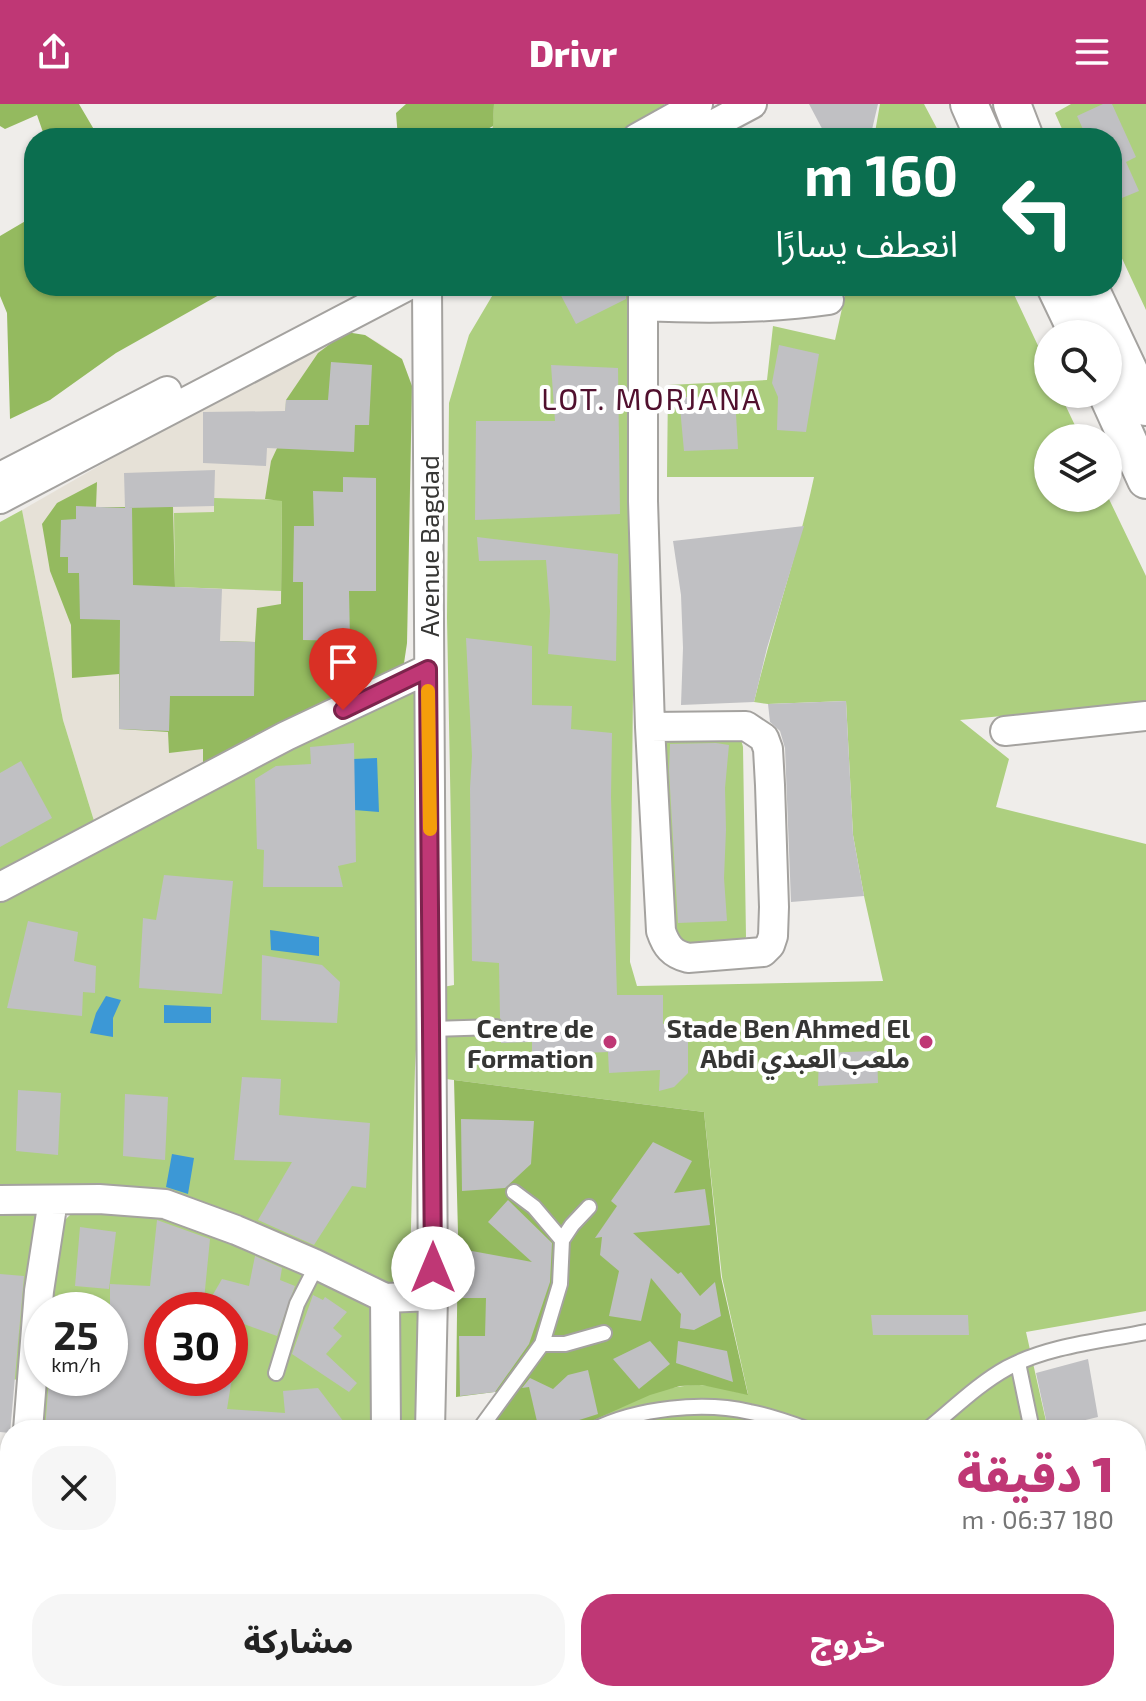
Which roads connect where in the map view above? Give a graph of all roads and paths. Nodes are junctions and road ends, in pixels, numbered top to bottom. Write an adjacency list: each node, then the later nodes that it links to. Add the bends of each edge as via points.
1 (752, 104): 3 (street)
2 (1012, 104): 5 (street)
3 (691, 118): 4 (street)
4 (664, 128)
5 (1021, 128)
6 (351, 296): 16 (street)
7 (388, 296): 18 (street)
8 (427, 296): 19 (street, Avenue Bagdad)
9 (643, 296): 12 (street, via 709,309); 21 (street)
10 (1060, 296): 13 (street)
11 (1094, 296): 14 (street)
12 (829, 300)
13 (1071, 320)
14 (1145, 401)
15 (1113, 408): 17 (street)
16 (0, 477)
17 (1146, 480)
18 (0, 499)
19 (428, 669): 23 (street, via 286,736); 25 (street, Avenue Bagdad)
20 (1146, 716): 22 (street)
21 (650, 727): 21 (street, via 665,944 688,958 763,952 773,936 774,907 764,738 746,726)
22 (1005, 731)
23 (0, 887)
24 (496, 1027): 25 (lane)
25 (432, 1029): 32 (street, Avenue Bagdad)
26 (514, 1192): 30 (lane)
27 (0, 1200): 28 (street)
28 (53, 1200): 31 (street, via 165,1204); 39 (street)
29 (589, 1207): 30 (lane)
30 (562, 1240): 36 (lane, via 560,1284)
31 (317, 1265): 33 (street); 38 (lane, via 297,1304)
32 (433, 1296): 33 (street); 41 (street, Avenue Bagdad)
33 (385, 1298): 40 (street)
34 (1146, 1332): 37 (lane)
35 (604, 1333): 36 (lane, via 565,1344)
36 (542, 1344): 42 (lane)
37 (1018, 1363): 45 (lane, via 991,1378); 46 (lane)
38 (276, 1373)
39 (29, 1420)
40 (386, 1420)
41 (430, 1420)
42 (486, 1420)
43 (625, 1420): 44 (lane, via 654,1411 711,1408)
44 (777, 1420)
45 (941, 1420)
46 (1030, 1420)

